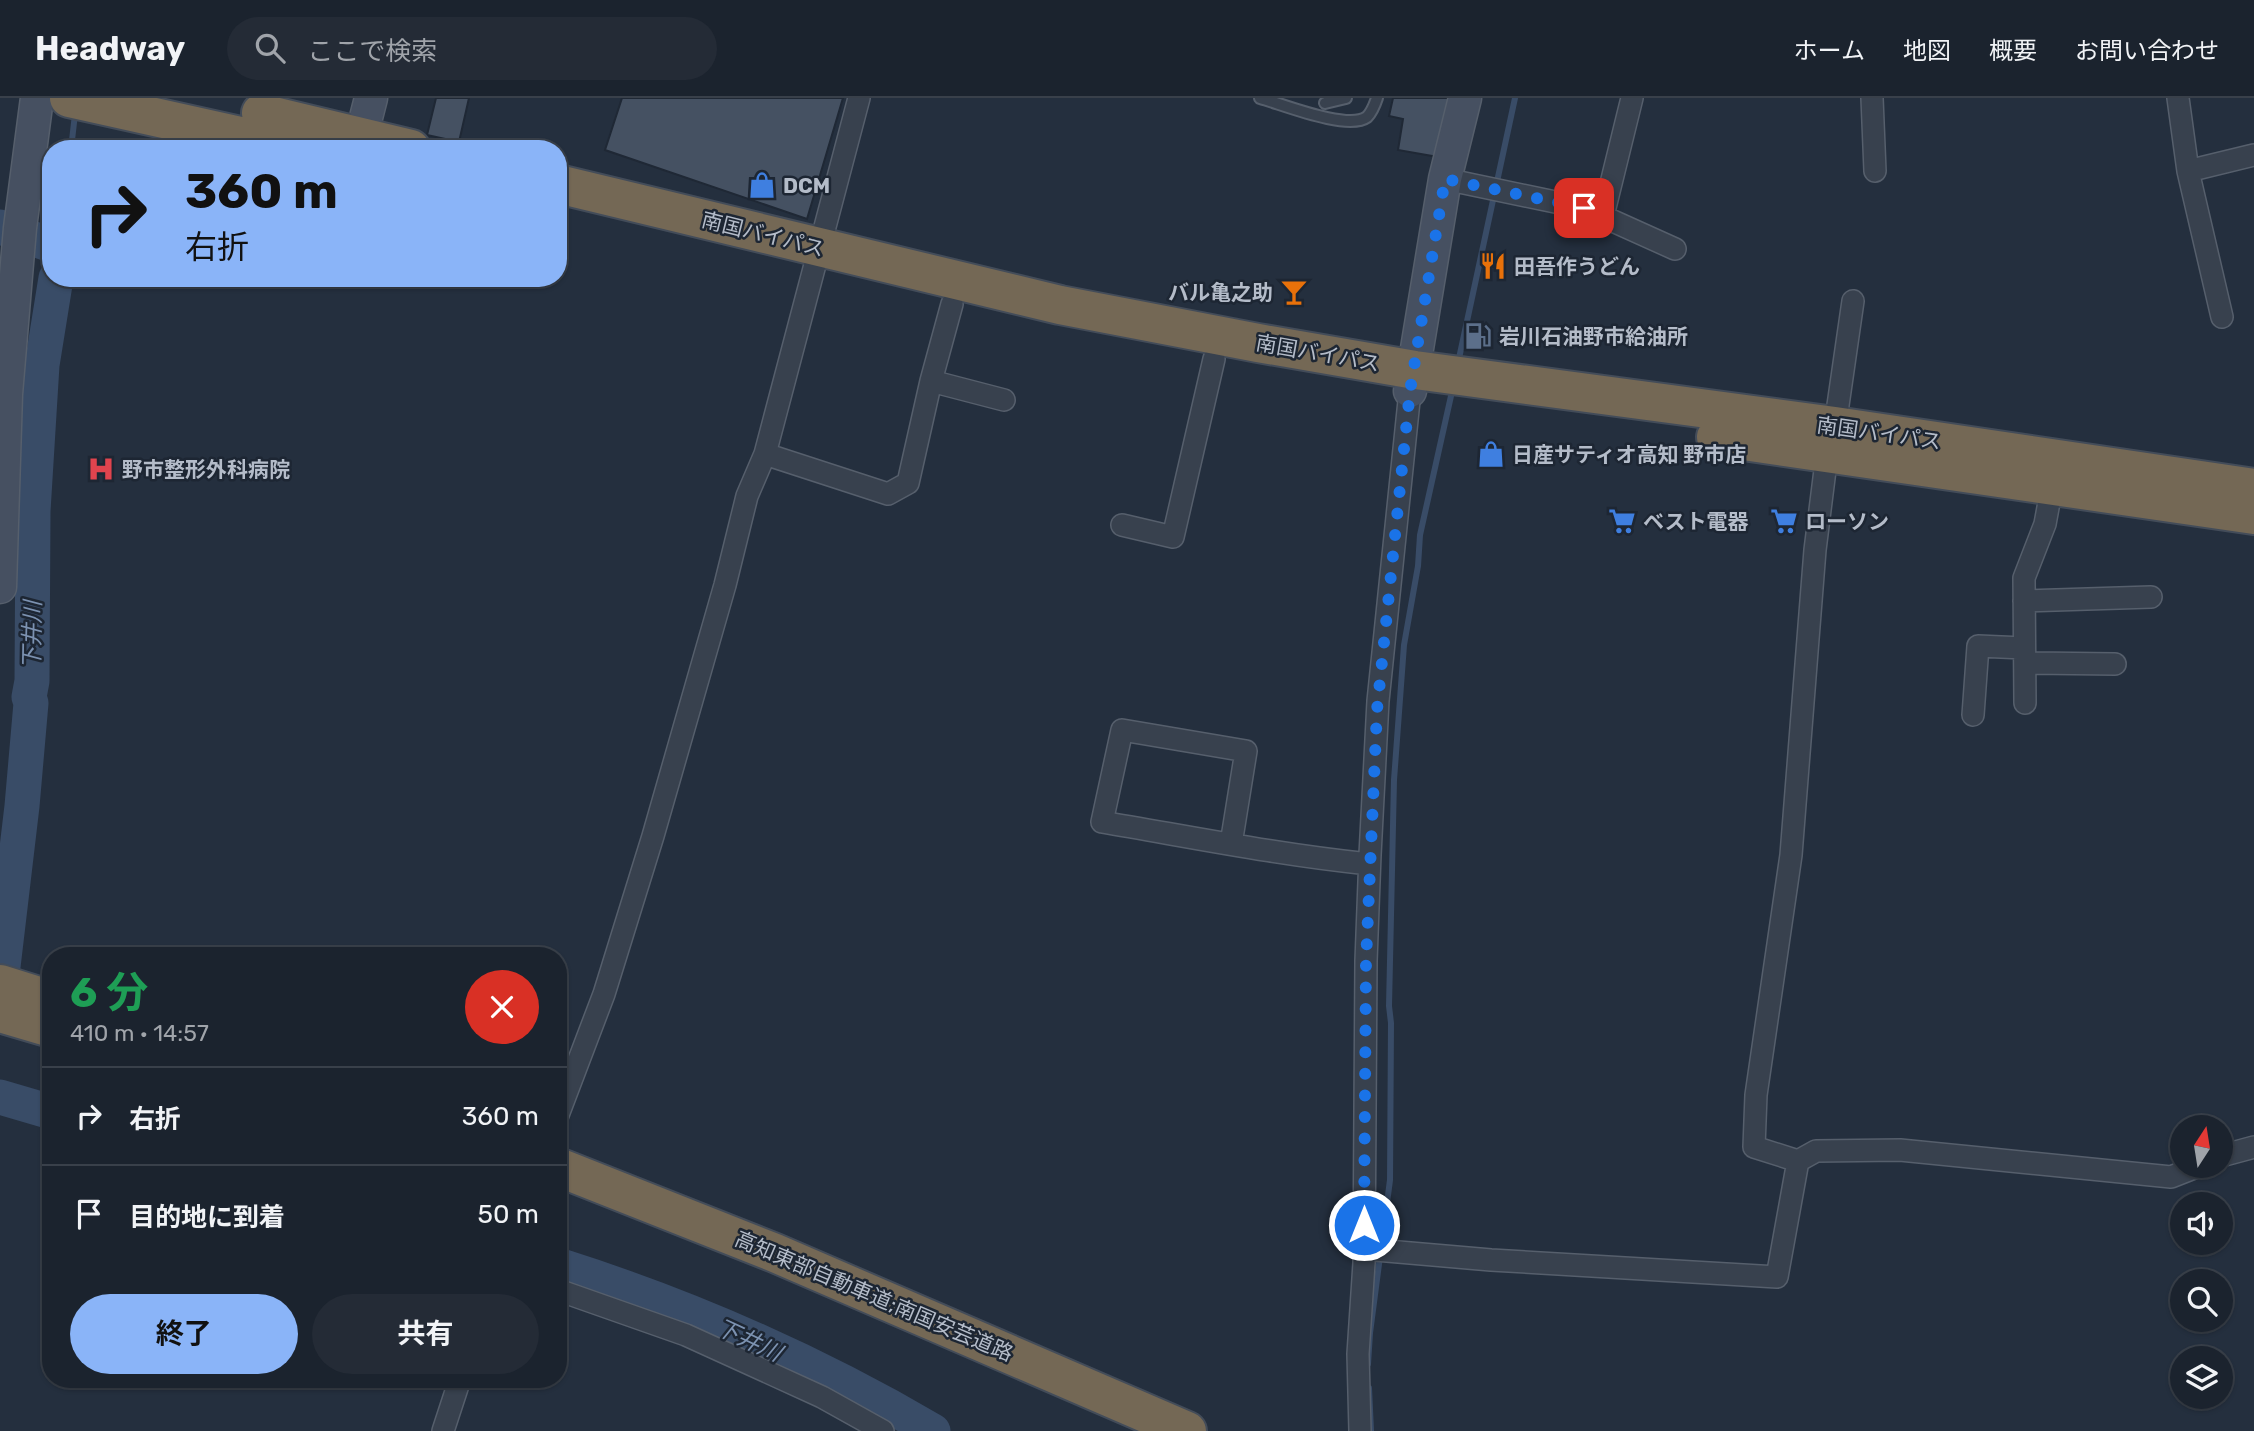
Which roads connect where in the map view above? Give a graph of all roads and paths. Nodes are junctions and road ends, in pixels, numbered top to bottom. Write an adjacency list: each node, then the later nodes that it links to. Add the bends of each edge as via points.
1 (37, 98): 26 (main road)
2 (69, 98): 16 (highway)
3 (194, 98): 17 (highway)
4 (371, 98): 18 (main road)
5 (859, 98): 28 (street)
6 (1260, 98): 13 (lane)
7 (1346, 98): 14 (lane, via 1332,103)
8 (1377, 98): 15 (lane, via 1368,116 1358,121)
9 (1465, 98): 22 (main road)
10 (1632, 98): 25 (street)
11 (1872, 98): 20 (street)
12 (2178, 98): 21 (street)
13 (1275, 100): 15 (lane)
14 (1326, 100): 15 (lane)
15 (1322, 116)
16 (258, 140)
17 (348, 140)
18 (360, 140)
19 (2254, 155): 21 (street)
20 (1875, 171)
21 (2188, 171): 31 (street)
22 (1445, 179): 25 (street, via 1572,205); 33 (main road)
23 (567, 187): 28 (highway, 南国バイパス)
24 (567, 213): 28 (highway, 南国バイパス)
25 (1603, 216): 27 (street)
26 (12, 247): 42 (main road)
27 (1675, 249)
28 (816, 260): 30 (highway, 南国バイパス); 33 (highway, 南国バイパス, via 1258,343); 37 (street)
29 (1853, 301): 36 (street)
30 (952, 304): 32 (highway, 南国バイパス); 34 (street)
31 (2222, 317)
32 (1214, 359): 33 (highway, 南国バイパス); 41 (street, via 1173,537)
33 (1412, 380): 36 (highway, 南国バイパス); 50 (street, via 1378,701)
34 (931, 381): 35 (street); 37 (street, via 908,483 888,494)
35 (1004, 400)
36 (1832, 440): 38 (highway, 南国バイパス); 39 (highway, 南国バイパス); 56 (street, via 1815,550 1791,855 1754,1134 1754,1147)
37 (765, 454): 53 (street, via 747,496 604,994)
38 (2052, 486): 40 (highway, 南国バイパス); 44 (street, via 2045,524 2024,578)
39 (2254, 488)
40 (2254, 515)
41 (1122, 525)
42 (0, 587)
43 (2151, 597): 44 (street)
44 (2024, 601): 45 (street)
45 (2024, 655): 46 (street); 47 (street); 48 (street, via 1978,646)
46 (2115, 664)
47 (2025, 703)
48 (1973, 715)
49 (1231, 844): 49 (street, via 1102,822 1122,730 1246,751); 50 (street)
50 (1370, 864): 60 (street)
51 (17, 1001): 52 (highway)
52 (42, 1021)
53 (567, 1091)
54 (2254, 1147): 55 (street)
55 (2233, 1153)
56 (1798, 1161): 58 (street, via 1816,1151 1900,1150); 60 (street, via 1777,1277)
57 (567, 1171): 66 (highway, 高知東部自動車道;南国安芸道路, via 775,1253)
58 (2170, 1177)
59 (567, 1197): 65 (highway, 高知東部自動車道;南国安芸道路, via 1046,1393)
60 (1364, 1249): 67 (street, via 1358,1354)
61 (567, 1293): 64 (street, via 686,1335 822,1397)
62 (457, 1388): 63 (street)
63 (443, 1431)
64 (883, 1431)
65 (1152, 1431)
66 (1187, 1431)
67 (1360, 1431)

